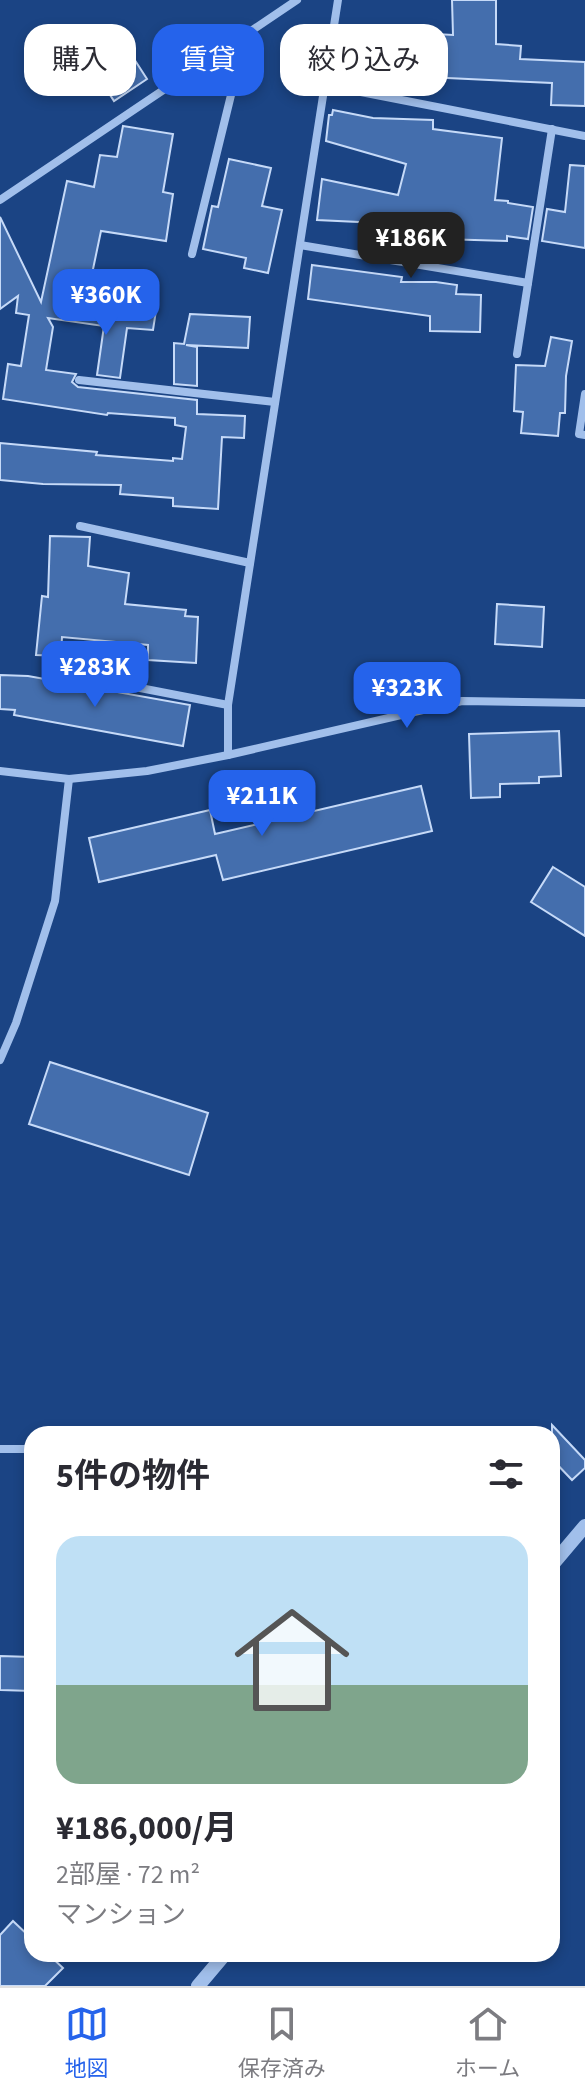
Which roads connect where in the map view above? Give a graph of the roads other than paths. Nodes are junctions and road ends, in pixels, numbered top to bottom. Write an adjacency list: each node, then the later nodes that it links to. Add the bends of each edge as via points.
1 (297, 0): 3 (street)
2 (338, 0): 4 (street)
3 (262, 24)
4 (334, 24)
5 (155, 96): 11 (street)
6 (232, 96): 13 (street)
7 (323, 96): 12 (street)
8 (382, 96): 9 (street)
9 (552, 129): 10 (street); 14 (street)
10 (585, 136)
11 (0, 200)
12 (300, 245): 14 (street); 18 (street)
13 (192, 254)
14 (528, 283): 15 (street)
15 (517, 354)
16 (79, 380): 18 (street)
17 (585, 394): 19 (street, via 579,434)
18 (275, 402): 21 (street)
19 (585, 435)
20 (80, 526): 21 (street)
21 (250, 563): 24 (street)
22 (104, 681): 24 (street)
23 (585, 703): 25 (street, via 462,701)
24 (228, 705): 25 (street)
25 (228, 755): 27 (street)
26 (0, 771): 27 (street)
27 (69, 779): 28 (street, via 55,901)
28 (0, 1060)
29 (0, 1449): 30 (street)
30 (24, 1449)
31 (585, 1526): 32 (street)
32 (560, 1556)
33 (218, 1962): 34 (street)
34 (198, 1986)

